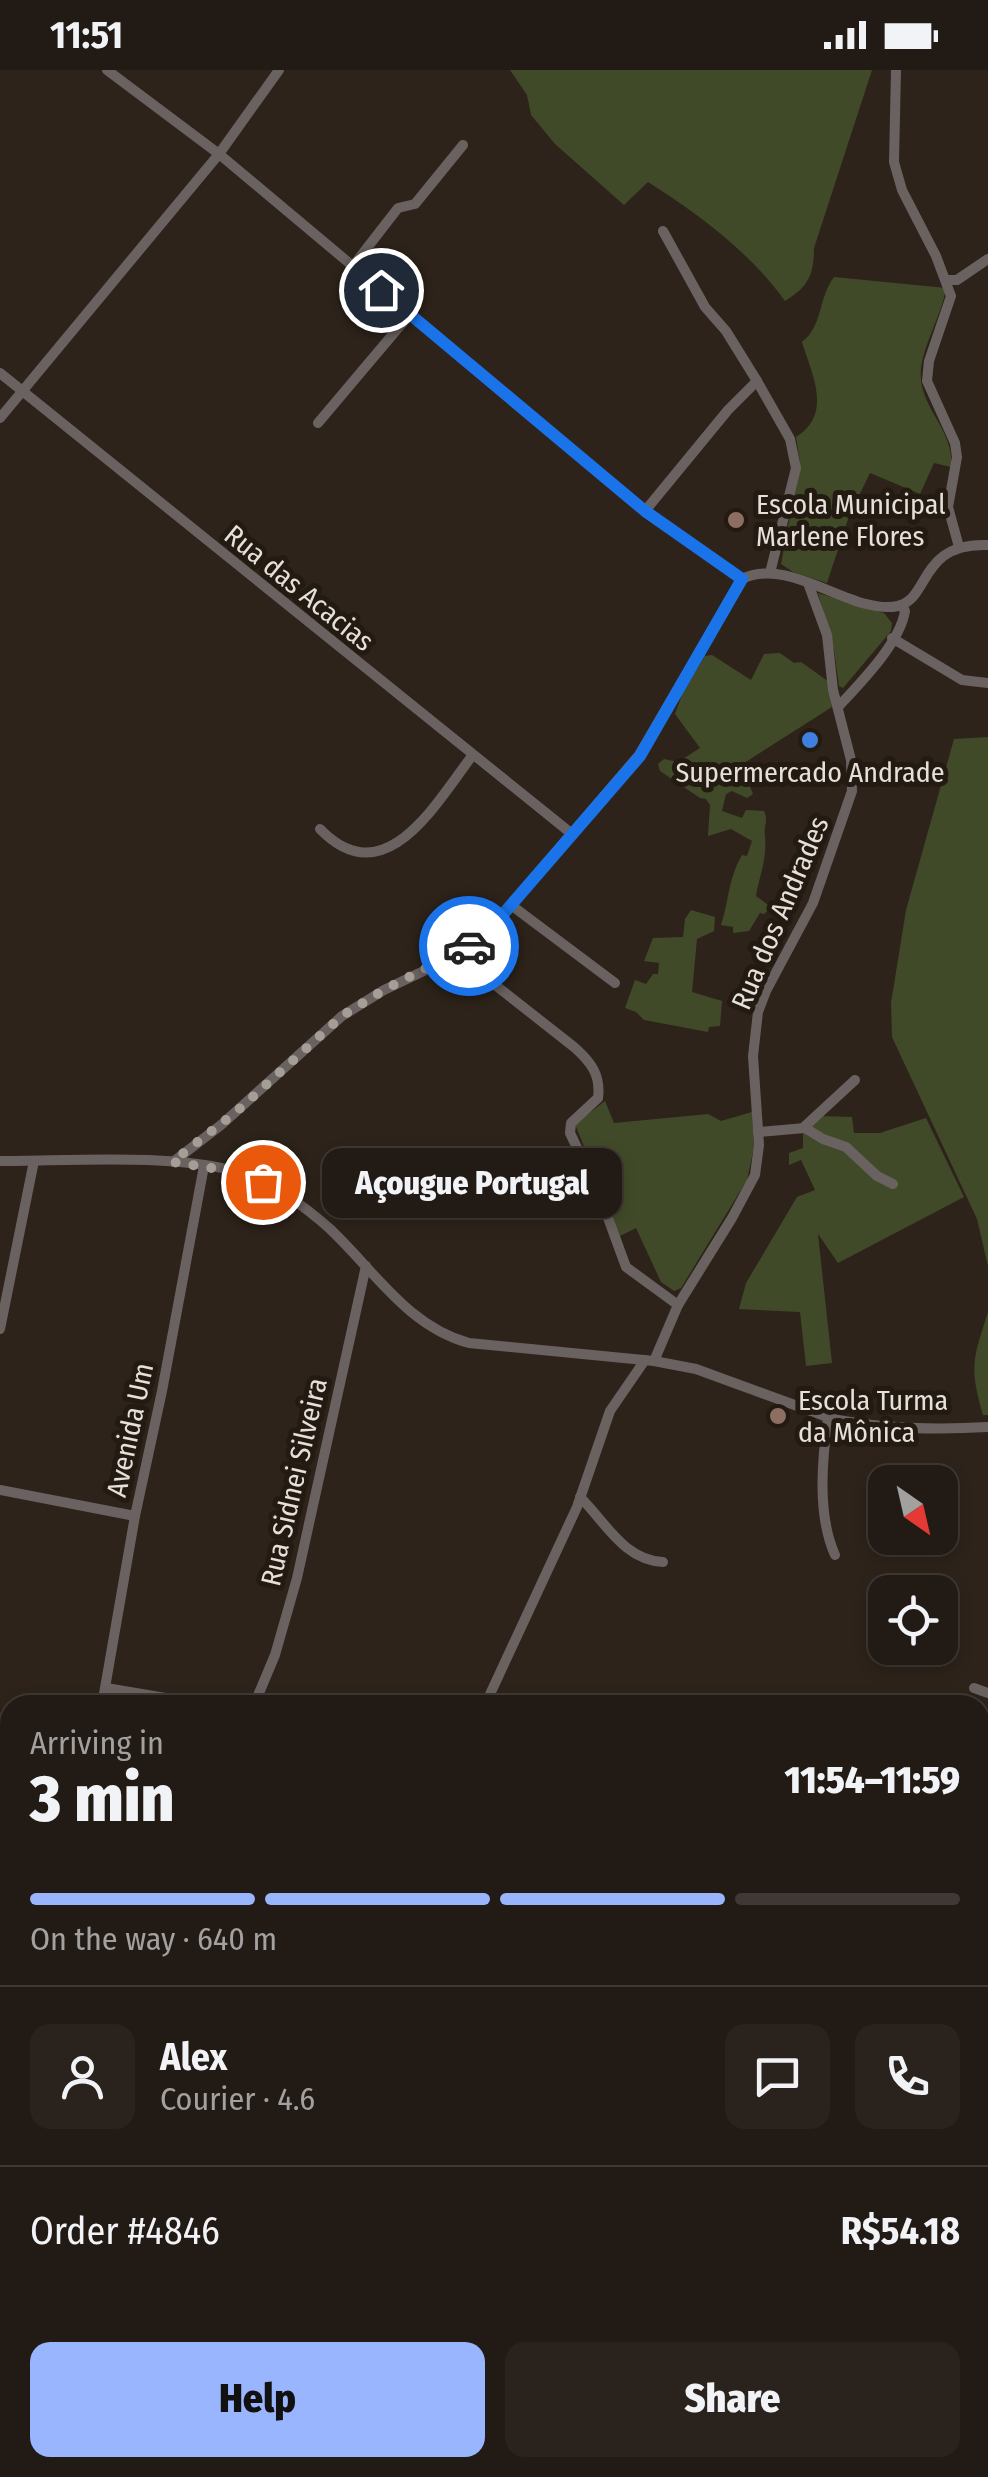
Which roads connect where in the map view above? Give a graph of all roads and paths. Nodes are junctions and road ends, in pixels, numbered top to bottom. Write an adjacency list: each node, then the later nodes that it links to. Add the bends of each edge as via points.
1 (107, 70): 5 (street)
2 (279, 70): 5 (street)
3 (896, 70): 9 (street, via 894,162)
4 (463, 144): 8 (street, via 415,204 398,208)
5 (219, 154): 8 (street); 13 (street)
6 (662, 231): 12 (street)
7 (988, 258): 9 (street)
8 (352, 266): 10 (street)
9 (947, 280): 18 (street, via 951,296 927,381 955,443 948,508)
10 (410, 314): 15 (street); 16 (street)
11 (0, 374): 13 (street, Rua das Acacias)
12 (756, 381): 16 (street); 19 (street, via 795,453)
13 (22, 390): 14 (street); 26 (street, Rua das Acacias)
14 (0, 418)
15 (318, 423)
16 (645, 511): 20 (street)
17 (988, 544): 18 (street)
18 (958, 546): 22 (street, via 938,559)
19 (770, 573): 20 (street); 21 (street)
20 (742, 579): 28 (street, via 655,732)
21 (808, 583): 22 (street); 25 (street, Rua dos Andrades, via 827,635)
22 (901, 606): 23 (street, via 904,619)
23 (892, 638): 24 (street, via 962,680); 25 (street)
24 (988, 683)
25 (839, 706): 34 (street, Rua dos Andrades, via 852,791 813,903 758,1012)
26 (472, 756): 27 (street, via 398,844 356,851); 28 (street, Rua das Acacias)
27 (320, 828)
28 (572, 834): 29 (street)
29 (511, 905): 30 (street); 31 (street)
30 (456, 955): 37 (street, via 342,1016); 41 (street, via 592,1064 598,1098 574,1119 570,1133 626,1267)
31 (615, 983)
32 (854, 1080): 33 (street)
33 (803, 1128): 34 (street); 39 (street, via 846,1147)
34 (758, 1132): 41 (street, Rua dos Andrades, via 749,1188)
35 (0, 1161): 36 (street)
36 (34, 1161): 37 (street); 42 (street)
37 (172, 1162): 38 (street)
38 (204, 1166): 40 (street, via 238,1172 284,1194); 48 (street, Avenida Um)
39 (893, 1184)
40 (366, 1266): 43 (street, via 421,1322 450,1338); 56 (street, Rua Sidnei Silveira, via 297,1578)
41 (678, 1305): 43 (street, Rua dos Andrades)
42 (0, 1330)
43 (649, 1361): 44 (street, via 738,1383); 47 (street, Rua dos Andrades, via 610,1410)
44 (828, 1417): 45 (street, via 896,1428); 49 (street, via 826,1524)
45 (988, 1427)
46 (0, 1490): 48 (street)
47 (580, 1497): 50 (street, via 638,1558); 57 (street, Rua dos Andrades)
48 (135, 1516): 51 (street, Avenida Um)
49 (835, 1555)
50 (664, 1562)
51 (106, 1688): 54 (street, Avenida Um); 55 (street)
52 (974, 1688): 53 (street)
53 (988, 1693)
54 (104, 1695)
55 (147, 1695)
56 (258, 1695)
57 (490, 1695)

